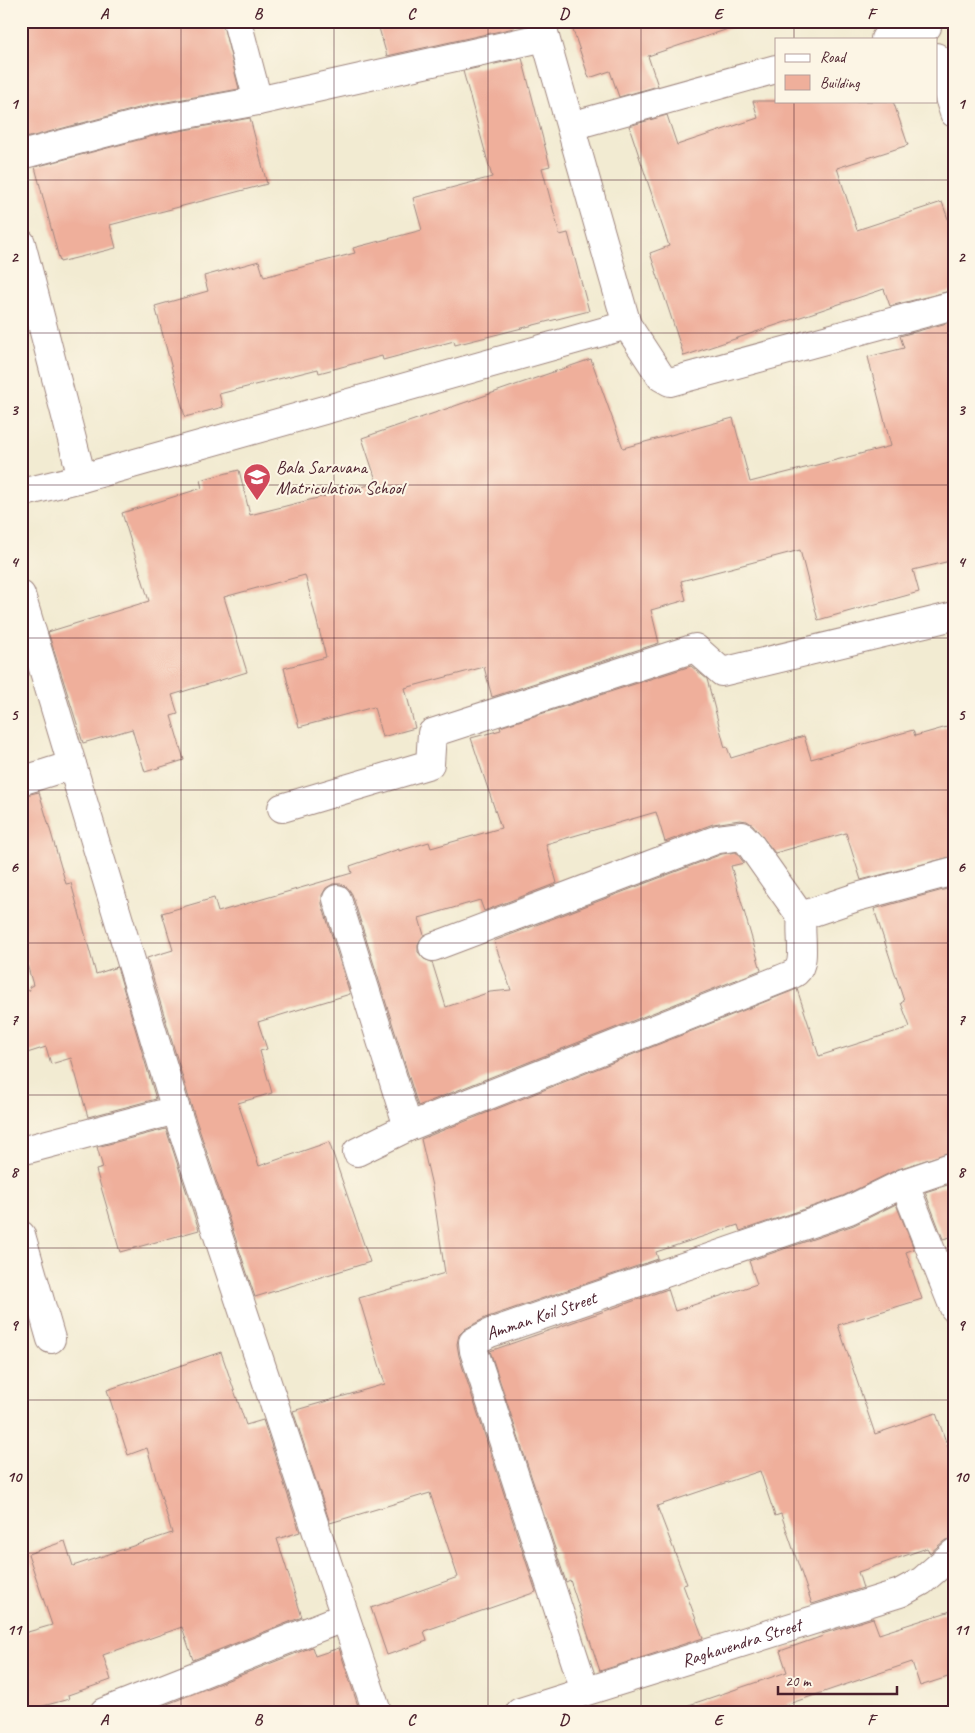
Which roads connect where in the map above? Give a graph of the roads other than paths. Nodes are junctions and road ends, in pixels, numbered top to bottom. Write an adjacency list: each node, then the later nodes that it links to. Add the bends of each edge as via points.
1 (237, 21): 7 (street)
2 (543, 29): 7 (street); 9 (street)
3 (928, 29): 4 (street)
4 (889, 38)
5 (938, 63): 8 (street)
6 (775, 69): 9 (street)
7 (258, 101): 10 (street, via 154,120)
8 (954, 113)
9 (571, 126): 13 (street)
10 (21, 155)
11 (21, 243): 14 (street)
12 (954, 305): 13 (street, via 670,382 661,377)
13 (627, 325): 14 (street)
14 (82, 478): 15 (street)
15 (21, 493)
16 (21, 596): 18 (street)
17 (954, 616): 20 (street, via 722,672 696,648 432,733 430,764)
18 (72, 765): 19 (street); 25 (street)
19 (21, 781)
20 (282, 808)
21 (954, 871): 23 (street, via 857,897)
22 (337, 899): 26 (street)
23 (802, 918): 24 (street, via 749,843 742,836 734,836 718,839); 26 (street, via 802,955 795,972)
24 (433, 947)
25 (176, 1110): 27 (street); 35 (street)
26 (408, 1126): 28 (street)
27 (21, 1151)
28 (358, 1152)
29 (954, 1166): 30 (street, Amman Koil Street)
30 (904, 1182): 32 (street); 36 (street, Amman Koil Street, via 849,1210 490,1333 473,1342)
31 (21, 1235): 33 (street)
32 (954, 1308)
33 (51, 1339)
34 (954, 1553): 36 (street, Raghavendra Street, via 922,1581 900,1593)
35 (345, 1617): 37 (street); 38 (street)
36 (585, 1691): 39 (street, Raghavendra Street)
37 (104, 1712)
38 (377, 1712)
39 (520, 1712)

